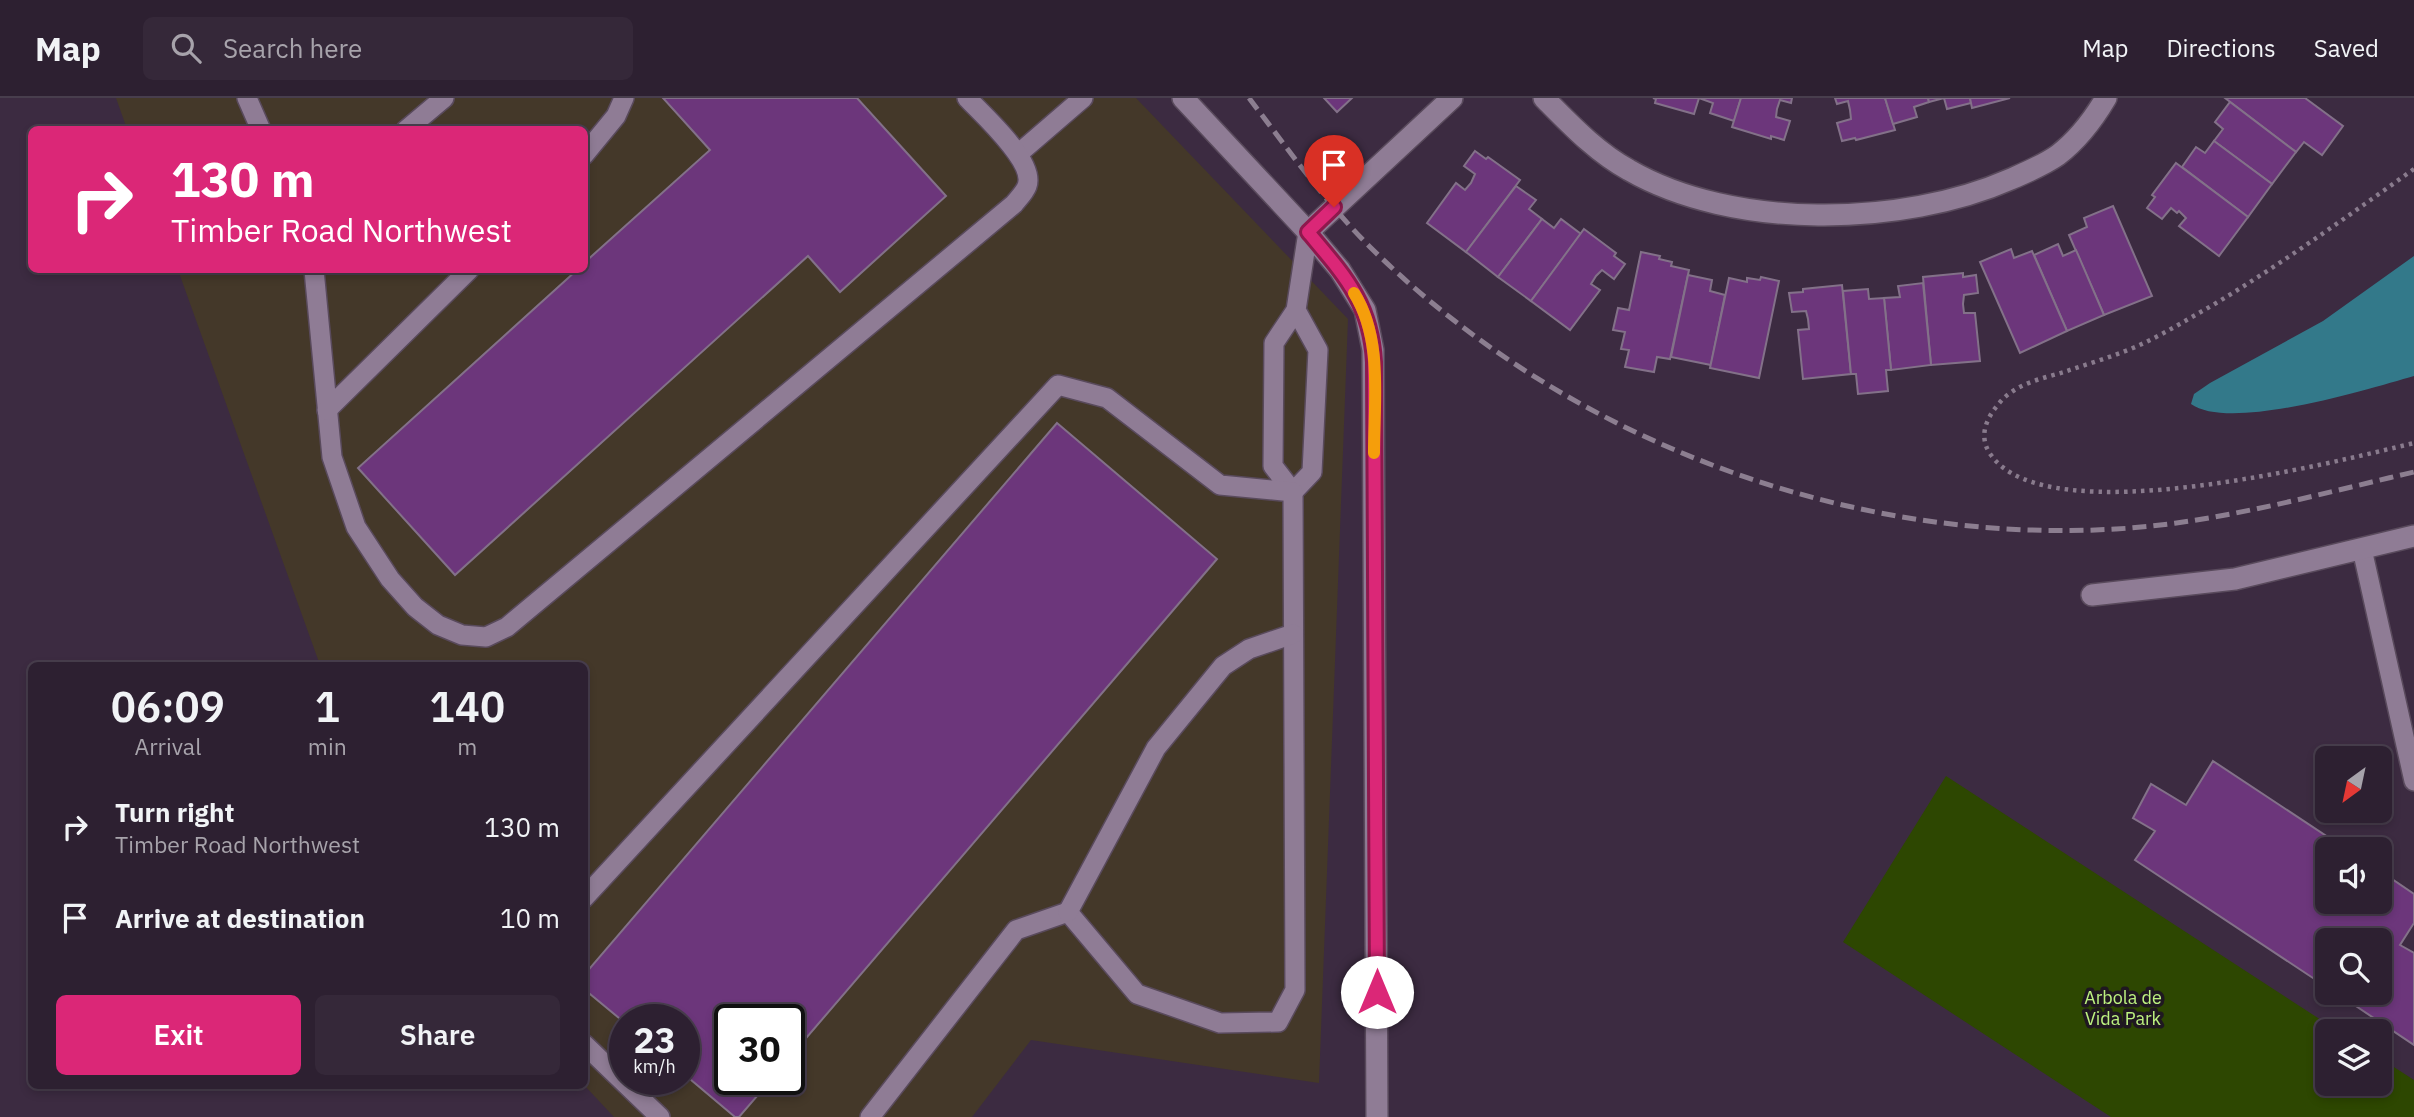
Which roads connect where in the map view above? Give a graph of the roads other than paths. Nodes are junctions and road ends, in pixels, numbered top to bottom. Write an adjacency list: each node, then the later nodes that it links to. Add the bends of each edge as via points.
1 (247, 98): 10 (lane)
2 (444, 98): 11 (lane)
3 (624, 98): 12 (lane, via 617,116)
4 (967, 98): 13 (lane)
5 (1083, 98): 13 (lane)
6 (1183, 98): 14 (street)
7 (1452, 98): 14 (street)
8 (1544, 98): 9 (street, via 1591,144 1629,171 1675,191 1716,203 1816,216 1909,208 1992,187 2057,156 2079,137)
9 (2106, 98)
10 (259, 126)
11 (411, 126)
12 (588, 150)
13 (1018, 154): 18 (lane, via 1027,171 1027,186 1014,204 507,627 486,637 462,635 438,625 390,579 356,527 332,457)
14 (1308, 232): 17 (lane); 30 (street, via 1365,310 1373,350)
15 (314, 273): 18 (lane)
16 (466, 273): 18 (lane)
17 (1296, 310): 19 (lane, via 1318,350 1312,472); 19 (lane, via 1274,343 1273,466)
18 (327, 410)
19 (1293, 492): 23 (lane); 25 (lane, via 1220,485 1107,398 1059,385)
20 (2414, 536): 21 (street)
21 (2362, 549): 22 (street, via 2235,579); 24 (lane)
22 (2092, 595)
23 (1293, 634): 26 (lane, via 1250,649 1223,666 1156,748); 26 (lane, via 1295,990 1278,1022 1220,1023 1136,994)
24 (2414, 781)
25 (588, 894)
26 (1068, 912): 29 (lane, via 1016,930)
27 (588, 1048): 28 (lane)
28 (660, 1117)
29 (870, 1117)
30 (1377, 1117)

